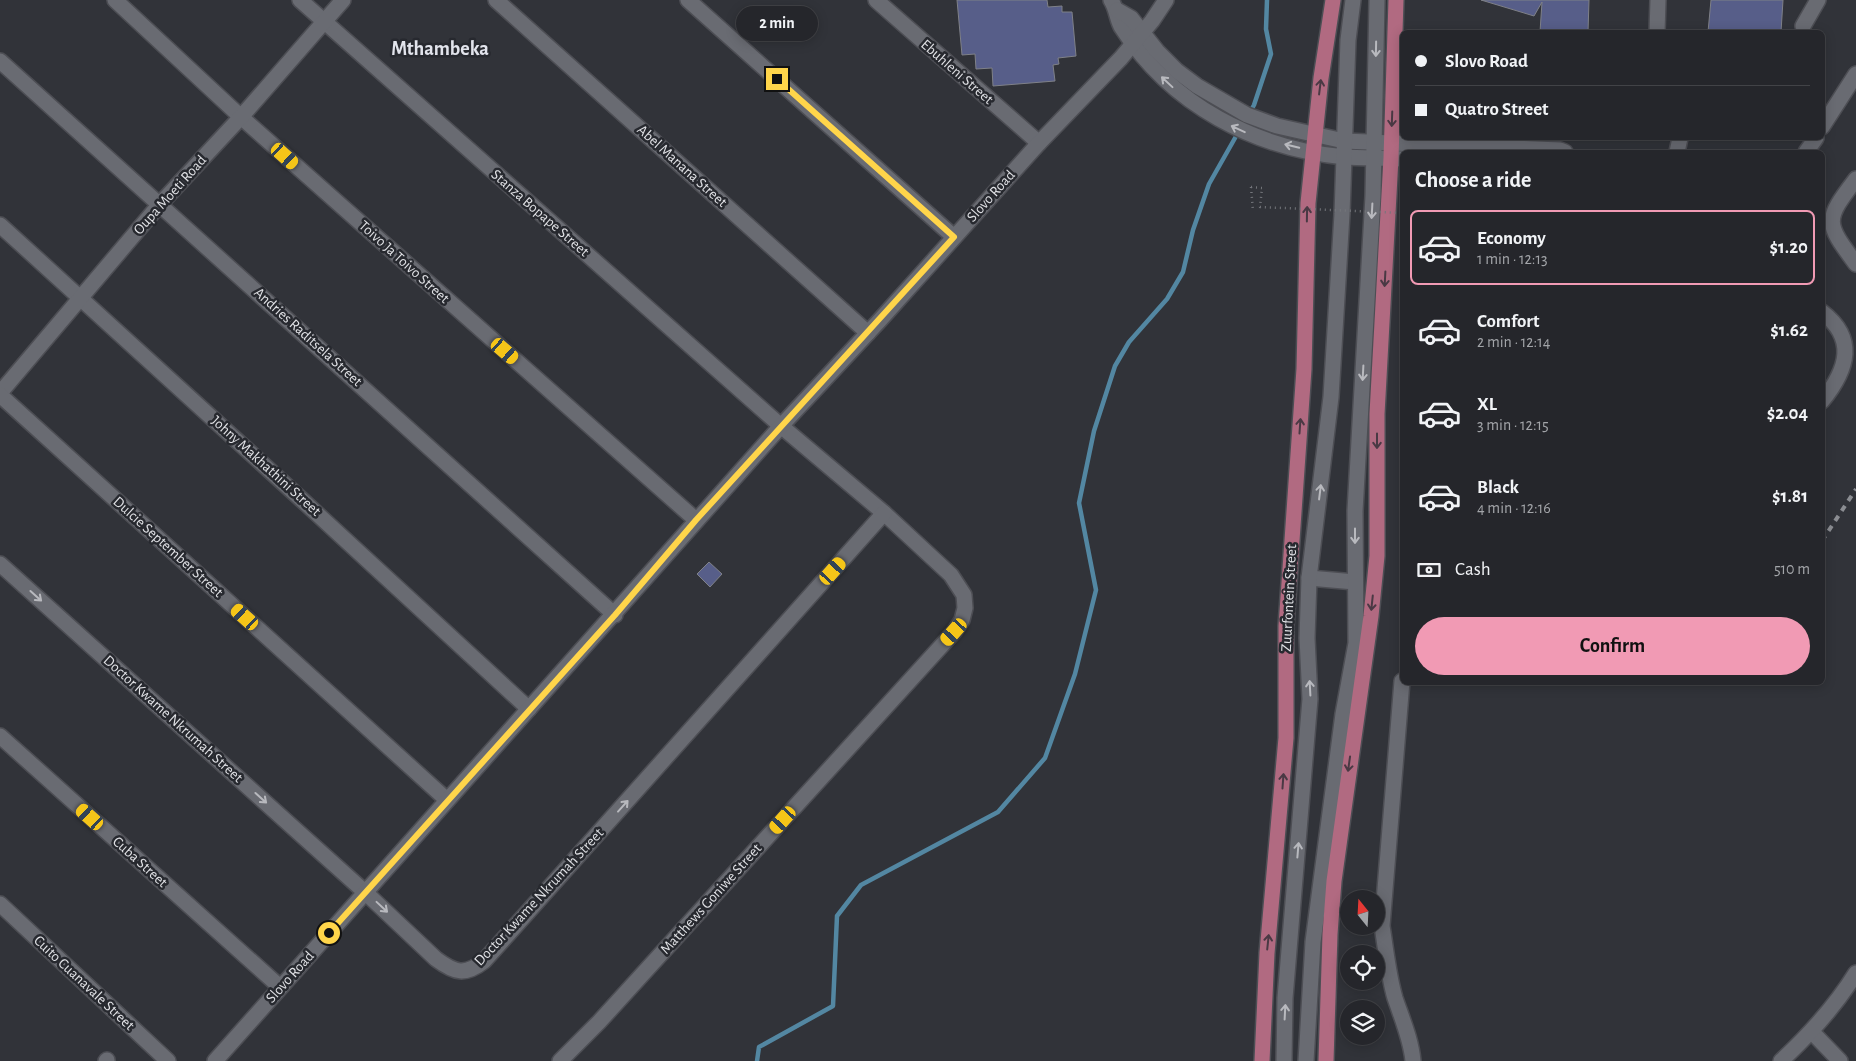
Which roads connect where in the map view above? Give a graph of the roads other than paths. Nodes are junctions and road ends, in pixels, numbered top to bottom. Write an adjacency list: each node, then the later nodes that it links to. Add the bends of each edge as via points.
1 (115, 0): 21 (street, Toivo Ja Toivo Street)
2 (300, 0): 15 (street, Stanza Bopape Street)
3 (343, 0): 15 (street, Oupa Moeti Road)
4 (496, 0): 40 (street, Abel Manana Street)
5 (688, 0): 36 (street)
6 (876, 0): 26 (street, Ebuhleni Street)
7 (1166, 0): 18 (street, Slovo Road)
8 (1333, 0): 23 (main road, Zuurfontein Street, one-way to 8)
9 (1353, 0): 24 (street)
10 (1377, 0): 25 (street, one-way to 25)
11 (1396, 0): 27 (main road, one-way to 27)
12 (1658, 0): 17 (street)
13 (1818, 0): 16 (street)
14 (1114, 5): 18 (street, via 1131,18)
15 (324, 22): 21 (street, Oupa Moeti Road); 43 (street, Stanza Bopape Street)
16 (1803, 26)
17 (1656, 30)
18 (1137, 39): 23 (street, via 1215,98 1247,115); 26 (street, Slovo Road); 29 (street, one-way to 18, via 1240,130 1206,112 1167,82)
19 (0, 61): 34 (street, Andries Raditsela Street)
20 (1854, 84): 22 (street)
21 (240, 117): 34 (street, Oupa Moeti Road); 45 (street, Toivo Ja Toivo Street)
22 (1825, 123)
23 (1314, 136): 24 (street); 29 (main road, Zuurfontein Street)
24 (1344, 141): 25 (street); 30 (street)
25 (1374, 142): 27 (street); 31 (street)
26 (1039, 143): 36 (street, Slovo Road)
27 (1392, 143): 28 (street); 32 (main road)
28 (1560, 150)
29 (1312, 151): 30 (street); 63 (main road, Zuurfontein Street, one-way to 29, via 1267,953 1286,738 1286,626 1304,369)
30 (1344, 156): 31 (street); 47 (street, one-way to 30, via 1331,397)
31 (1374, 158): 32 (street); 48 (street, one-way to 48, via 1355,510)
32 (1397, 159): 66 (main road, one-way to 66, via 1376,414 1377,556 1334,880)
33 (1856, 178): 37 (street, via 1836,205 1831,223 1836,238)
34 (160, 204): 38 (street, Oupa Moeti Road); 50 (street, Andries Raditsela Street)
35 (0, 225): 38 (street, Johny Makhathini Street)
36 (954, 237): 40 (street, Slovo Road)
37 (1856, 264)
38 (80, 297): 41 (street, Oupa Moeti Road); 52 (street, Johny Makhathini Street)
39 (1825, 314): 42 (street, via 1839,323 1851,342 1848,365)
40 (868, 333): 43 (street, Slovo Road)
41 (0, 394): 54 (street, Dulcie September Street)
42 (1825, 397)
43 (781, 426): 44 (street, Stanza Bopape Street); 45 (street, Slovo Road)
44 (884, 513): 49 (street, Stanza Bopape Street, via 950,575); 55 (street, Doctor Kwame Nkrumah Street, one-way to 44, via 449,969 464,972 475,968)
45 (696, 520): 50 (street, Slovo Road)
46 (0, 564): 55 (street, Doctor Kwame Nkrumah Street, one-way to 55)
47 (1310, 578): 48 (street); 64 (street, one-way to 47, via 1285,998 1310,699 1307,638)
48 (1355, 582): 65 (street, via 1356,643 1343,714 1312,942)
49 (964, 595): 62 (street, Matthews Goniwe Street, via 962,620 954,632)
50 (615, 615): 52 (street, Slovo Road)
51 (1402, 685): 67 (street, via 1382,926 1389,973 1412,1045)
52 (530, 710): 54 (street, Slovo Road)
53 (0, 736): 58 (street, Cuba Street)
54 (447, 800): 55 (street, Slovo Road)
55 (366, 892): 58 (street, Slovo Road)
56 (0, 904): 60 (street, Cuito Cuanavale Street)
57 (1856, 973): 59 (street)
58 (280, 988): 61 (street, Slovo Road)
59 (1812, 1032): 68 (street); 69 (street)
60 (168, 1061)
61 (215, 1061)
62 (560, 1061)
63 (1262, 1061)
64 (1284, 1061)
65 (1306, 1061)
66 (1326, 1061)
67 (1413, 1061)
68 (1781, 1061)
69 (1840, 1061)

